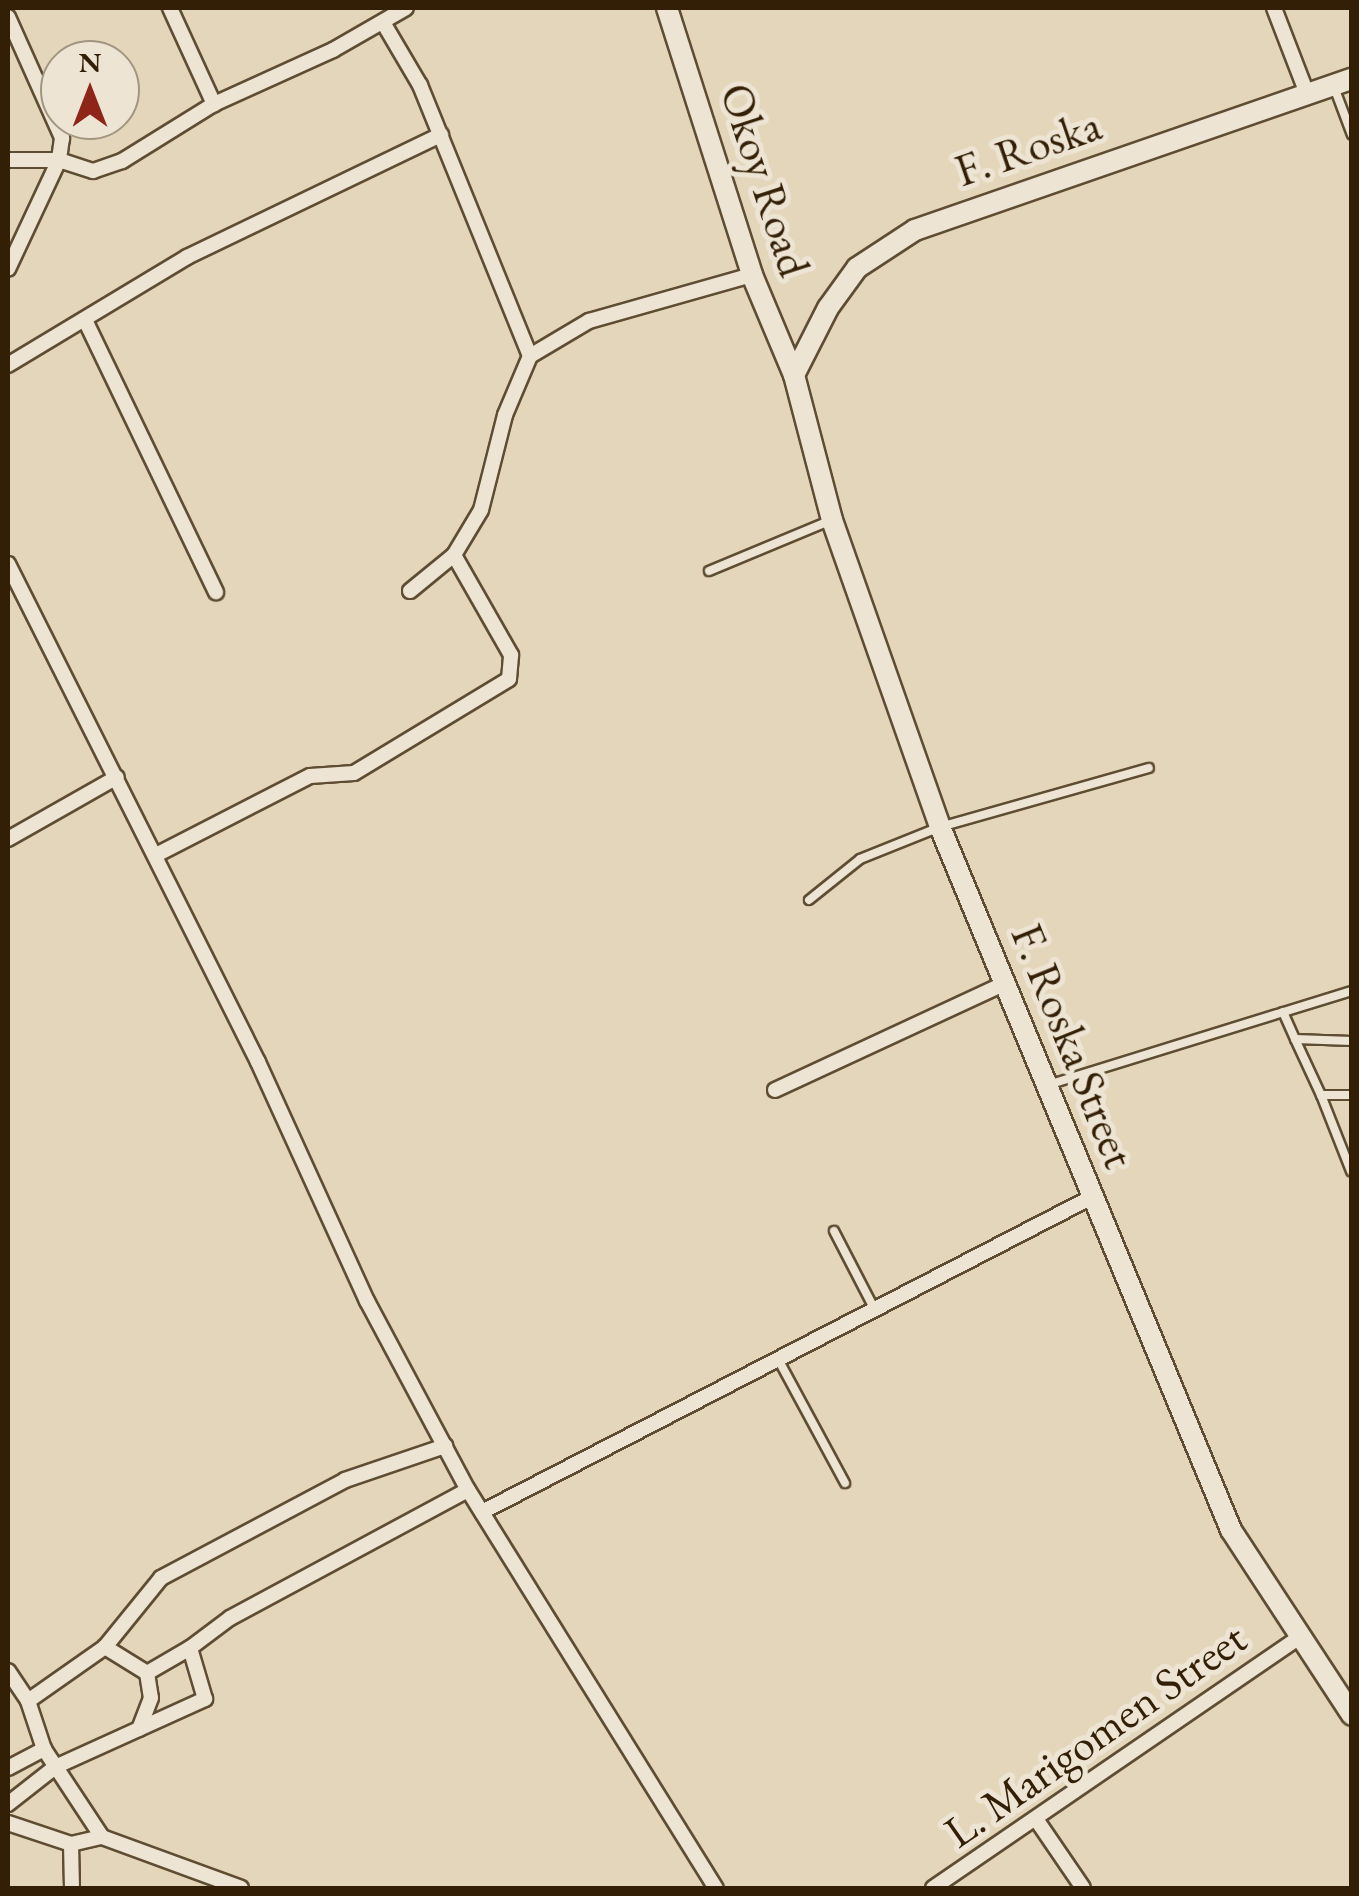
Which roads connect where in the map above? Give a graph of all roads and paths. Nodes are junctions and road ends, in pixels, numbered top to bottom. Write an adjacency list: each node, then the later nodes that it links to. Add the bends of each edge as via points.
1 (170, 8): 9 (street)
2 (406, 8): 6 (street)
3 (1274, 8): 8 (street)
4 (661, 9): 15 (main road, Okoy Road)
5 (8, 18): 13 (street, via 62,138)
6 (384, 24): 9 (street); 10 (street)
7 (1342, 83): 8 (main road, F. Roska); 11 (lane)
8 (1308, 96): 19 (main road, F. Roska, via 915,230 857,268)
9 (214, 104): 13 (street, via 122,161 93,171)
10 (441, 135): 16 (street, via 187,258); 17 (street)
11 (1352, 135)
12 (8, 160): 13 (street)
13 (58, 160): 14 (street)
14 (8, 268)
15 (752, 275): 17 (street, via 589,321); 19 (main road, Okoy Road)
16 (86, 322): 18 (street); 25 (street)
17 (530, 356): 21 (street, via 480,510)
18 (8, 365)
19 (794, 375): 20 (main road, F. Roska Street)
20 (832, 520): 23 (lane); 28 (main road, F. Roska Street)
21 (454, 555): 24 (street); 30 (street, via 511,655 509,679 354,773 310,776)
22 (8, 564): 27 (street)
23 (708, 571)
24 (410, 591)
25 (216, 592)
26 (1149, 768): 28 (lane)
27 (117, 777): 29 (street); 30 (street)
28 (940, 827): 31 (lane, via 860,859); 32 (main road, F. Roska Street)
29 (8, 839)
30 (156, 855): 46 (street, via 368,1300)
31 (809, 900)
32 (1004, 983): 37 (main road, F. Roska Street); 38 (street)
33 (1352, 991): 34 (lane)
34 (1283, 1012): 35 (lane); 37 (lane)
35 (1296, 1040): 36 (lane); 39 (lane)
36 (1352, 1041)
37 (1047, 1085): 42 (main road, F. Roska Street)
38 (775, 1090)
39 (1321, 1094): 40 (lane); 41 (lane)
40 (1352, 1095)
41 (1352, 1171)
42 (1092, 1197): 44 (street); 50 (main road, F. Roska Street, via 1231,1530)
43 (834, 1232): 44 (lane)
44 (875, 1310): 45 (street)
45 (778, 1359): 47 (lane); 49 (street)
46 (445, 1446): 48 (street); 51 (street, via 344,1480 162,1578)
47 (845, 1483)
48 (468, 1490): 49 (street); 52 (street, via 230,1618)
49 (482, 1512): 68 (street)
50 (1296, 1638): 56 (main road, F. Roska Street); 62 (street, L. Marigomen Street)
51 (105, 1646): 54 (street); 55 (street)
52 (190, 1648): 54 (street); 57 (street, via 205,1698)
53 (8, 1672): 55 (street)
54 (147, 1673): 57 (street, via 150,1698)
55 (28, 1701): 58 (street)
56 (1352, 1715)
57 (138, 1729): 59 (street)
58 (44, 1749): 59 (street); 60 (street)
59 (55, 1767): 61 (street); 64 (street)
60 (8, 1768)
61 (8, 1804)
62 (1036, 1819): 69 (street, L. Marigomen Street); 70 (street)
63 (8, 1823): 65 (street)
64 (102, 1836): 65 (street); 67 (street)
65 (70, 1844): 66 (street)
66 (72, 1888)
67 (240, 1888)
68 (716, 1888)
69 (934, 1888)
70 (1083, 1888)

